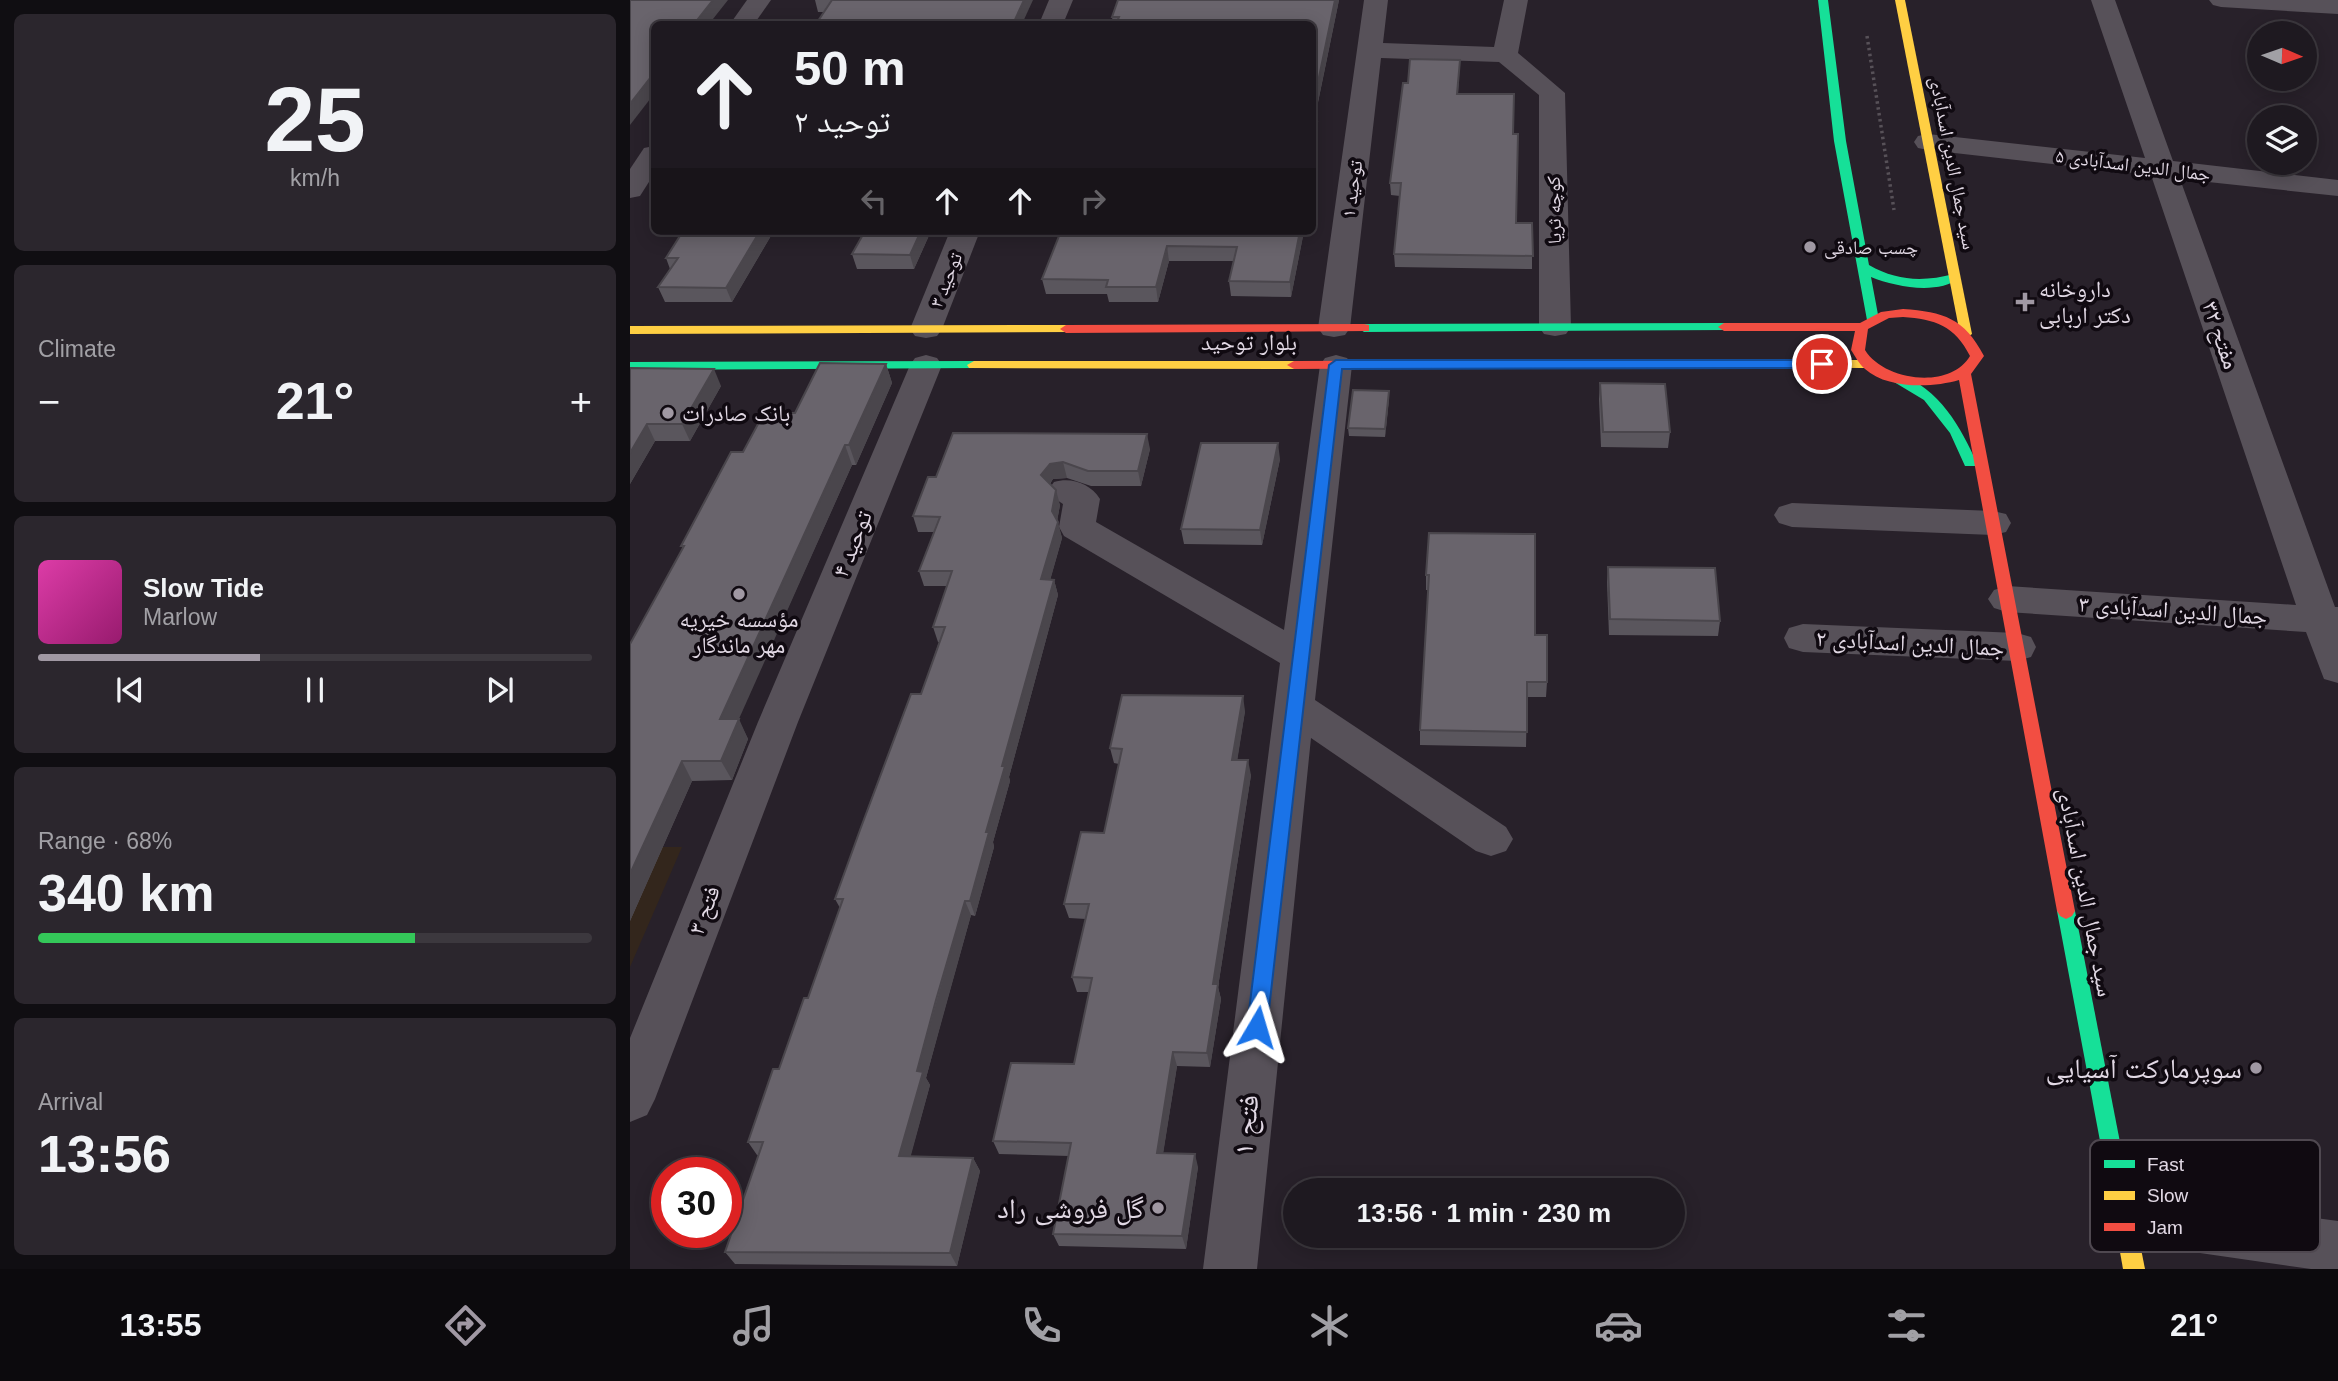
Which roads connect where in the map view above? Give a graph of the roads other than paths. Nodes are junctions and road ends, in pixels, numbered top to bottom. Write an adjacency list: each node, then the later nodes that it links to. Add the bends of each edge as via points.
1 (759, 0): 12 (street)
2 (1061, 0): 13 (street)
3 (1376, 0): 14 (street, توحید ۱)
4 (1516, 0): 15 (street)
5 (1839, 0): 9 (street)
6 (2103, 0): 18 (street, مفتح ۳۲)
7 (2221, 0): 11 (street)
8 (1882, 1): 10 (street)
9 (1824, 7): 22 (street, via 1840,141)
10 (1901, 7): 16 (street, سید جمال الدین اسدآبادی)
11 (2338, 7)
12 (745, 21)
13 (1052, 21)
14 (1371, 50): 15 (street); 26 (street, توحید ۱)
15 (1505, 55): 25 (street, کوچه ثریا, via 1552,93)
16 (1928, 142): 18 (street, جمال الدین اسدآبادی ۵); 23 (street, سید جمال الدین اسدآبادی)
17 (651, 159): 19 (street)
18 (2163, 169): 20 (street, جمال الدین اسدآبادی ۵); 40 (street, مفتح ۳۲)
19 (630, 190)
20 (2331, 195)
21 (963, 235): 27 (street, توحید ۳)
22 (1863, 267): 23 (street, via 1882,280 1906,285); 24 (street)
23 (1955, 278): 29 (street, سید جمال الدین اسدآبادی)
24 (1867, 323): 25 (street, بلوار توحید); 29 (street, via 1903,313 1921,314); 30 (street, via 1857,345)
25 (1555, 327): 26 (street, بلوار توحید)
26 (1334, 328): 27 (street, بلوار توحید)
27 (926, 329): 28 (street, بلوار توحید)
28 (630, 330)
29 (1966, 334): 34 (street, via 1976,355)
30 (1869, 364): 32 (street, بلوار توحید); 35 (street)
31 (926, 365): 32 (street, بلوار توحید); 33 (street, بلوار توحید); 46 (street, توحید ۴)
32 (1336, 365): 43 (street, فتح ۱)
33 (630, 366)
34 (1965, 373): 35 (street, via 1936,382); 38 (street, سید جمال الدین اسدآبادی)
35 (1899, 379): 38 (street, سید جمال الدین اسدآبادی, via 1929,397 1956,432)
36 (1066, 490): 43 (street, via 1082,499 1077,527)
37 (1791, 516): 38 (street)
38 (1993, 523): 39 (street, سید جمال الدین اسدآبادی)
39 (2007, 599): 40 (street, جمال الدین اسدآبادی ۳); 42 (street, سید جمال الدین اسدآبادی)
40 (2329, 620): 44 (street, مفتح ۳۲)
41 (1803, 638): 42 (street, جمال الدین اسدآبادی ۲)
42 (2017, 647): 49 (street, سید جمال الدین اسدآبادی)
43 (1300, 657): 45 (street, فتح ۱)
44 (2338, 670)
45 (1292, 718): 47 (street); 52 (street, فتح ۱)
46 (778, 722): 48 (street, فتح ۳)
47 (1491, 839)
48 (630, 1099)
49 (2110, 1140)
50 (2320, 1245): 51 (street)
51 (2338, 1248)
52 (1230, 1269)

